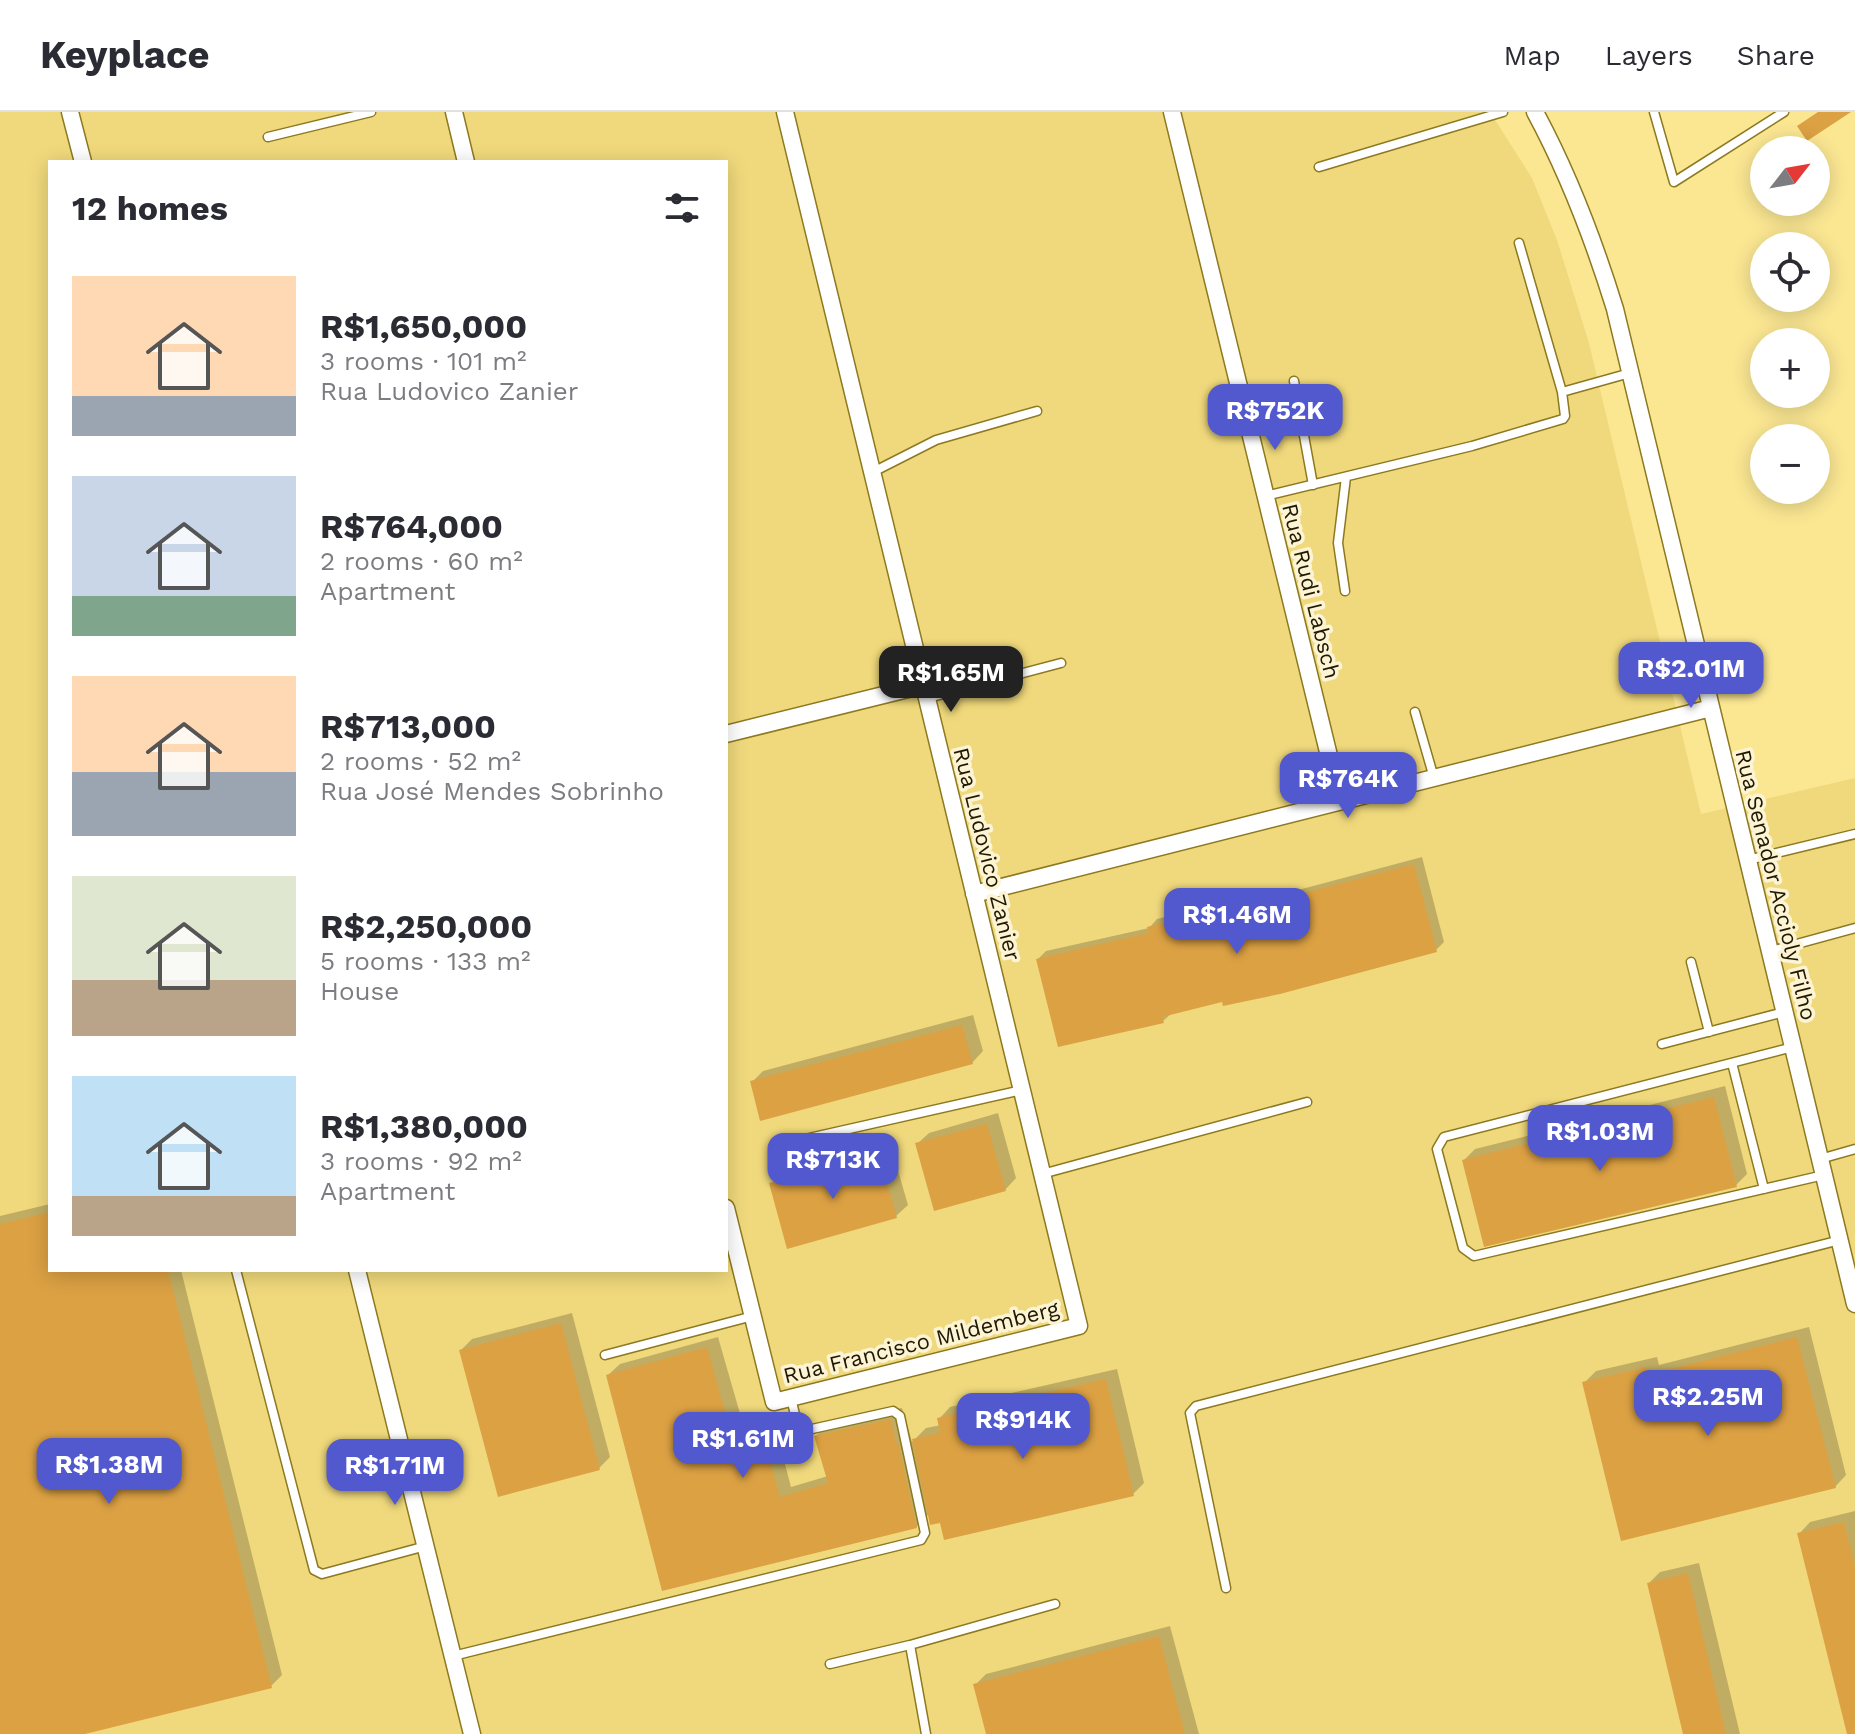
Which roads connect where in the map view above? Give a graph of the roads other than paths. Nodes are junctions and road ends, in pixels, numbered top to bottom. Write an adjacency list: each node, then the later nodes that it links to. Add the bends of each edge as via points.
1 (70, 112): 11 (street)
2 (371, 112): 10 (lane)
3 (454, 112): 12 (street)
4 (785, 112): 19 (street, Rua Ludovico Zanier)
5 (1172, 112): 22 (street, Rua Rudi Labsch)
6 (1503, 112): 13 (lane)
7 (1535, 112): 15 (street, Rua Senador Accioly Filho, via 1599,256)
8 (1654, 112): 9 (lane, via 1674,182)
9 (1784, 112)
10 (268, 137)
11 (82, 160)
12 (466, 160)
13 (1319, 167)
14 (1519, 243): 17 (lane)
15 (1630, 372): 17 (lane); 26 (street, Rua Senador Accioly Filho)
16 (1294, 381): 21 (lane)
17 (1562, 392): 20 (lane, via 1563,419)
18 (1037, 411): 19 (lane, via 936,440)
19 (872, 472): 25 (street, Rua Ludovico Zanier)
20 (1346, 477): 21 (lane); 23 (lane, via 1338,543)
21 (1313, 485): 22 (lane)
22 (1265, 496): 30 (street, Rua Rudi Labsch)
23 (1345, 591)
24 (1061, 663): 25 (lane)
25 (925, 692): 28 (street); 33 (street, Rua Ludovico Zanier)
26 (1711, 708): 29 (street); 32 (street, Rua Senador Accioly Filho)
27 (1415, 712): 29 (lane)
28 (728, 734)
29 (1434, 778): 30 (street)
30 (1340, 801): 33 (street)
31 (1855, 834): 32 (lane)
32 (1748, 860): 35 (street, Rua Senador Accioly Filho)
33 (974, 894): 42 (street, Rua Ludovico Zanier)
34 (1855, 928): 35 (lane)
35 (1770, 951): 37 (street, Rua Senador Accioly Filho)
36 (1691, 962): 38 (lane)
37 (1784, 1012): 38 (lane); 40 (street, Rua Senador Accioly Filho)
38 (1709, 1032): 39 (lane)
39 (1662, 1044)
40 (1793, 1047): 41 (lane); 46 (street, Rua Senador Accioly Filho)
41 (1732, 1063): 48 (lane); 48 (lane, via 1444,1137 1437,1149 1463,1248 1474,1256)
42 (1022, 1090): 44 (lane); 47 (street, Rua Ludovico Zanier)
43 (1307, 1102): 47 (lane)
44 (778, 1145)
45 (1855, 1149): 46 (lane)
46 (1822, 1167): 48 (lane); 50 (street, Rua Senador Accioly Filho)
47 (1042, 1174): 55 (street, Rua Ludovico Zanier)
48 (1764, 1189)
49 (728, 1218): 54 (street)
50 (1840, 1240): 53 (street, Rua Senador Accioly Filho); 59 (lane, via 1196,1406 1190,1413)
51 (237, 1272): 58 (lane, via 314,1570 322,1574)
52 (358, 1272): 58 (street)
53 (1855, 1304)
54 (753, 1316): 56 (lane); 57 (street)
55 (1079, 1326): 57 (street, Rua Francisco Mildemberg)
56 (605, 1355)
57 (782, 1400): 62 (lane, via 803,1431 893,1411 900,1416 925,1533 921,1540)
58 (426, 1546): 62 (street)
59 (1226, 1588)
60 (1055, 1604): 61 (lane)
61 (910, 1645): 63 (lane); 65 (lane)
62 (453, 1656): 64 (street)
63 (830, 1664)
64 (472, 1734)
65 (926, 1734)

